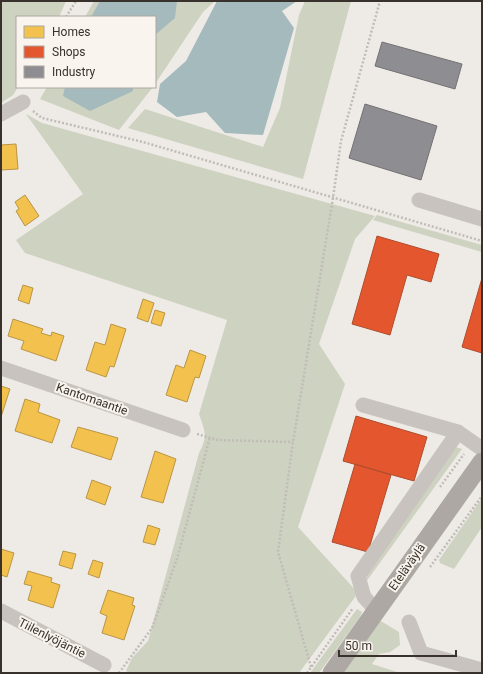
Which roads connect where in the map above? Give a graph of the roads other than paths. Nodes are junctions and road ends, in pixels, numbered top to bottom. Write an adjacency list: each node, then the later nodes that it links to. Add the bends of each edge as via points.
1 (23, 102): 2 (street)
2 (1, 114)
3 (419, 200): 4 (street)
4 (482, 219)
5 (1, 368): 7 (street, Kantomaantie)
6 (363, 404): 8 (street)
7 (184, 430)
8 (458, 432): 9 (street); 11 (street, via 358,576 364,597)
9 (482, 449)
10 (482, 462): 11 (main road, Eteläväylä)
11 (376, 610): 16 (main road, Eteläväylä)
12 (1, 611): 14 (street, Tiilenlyöjäntie)
13 (410, 622): 15 (street, via 421,653)
14 (104, 665)
15 (482, 670)
16 (332, 673)

